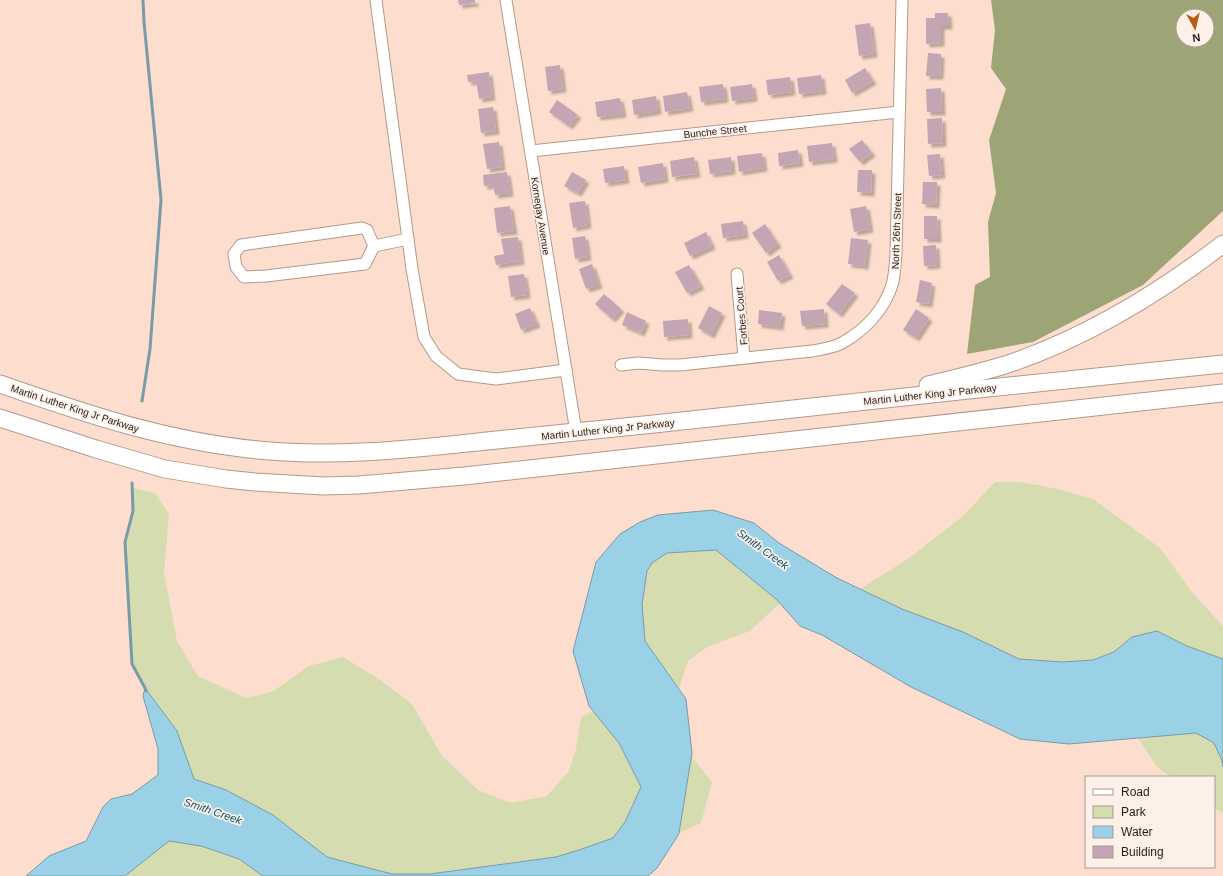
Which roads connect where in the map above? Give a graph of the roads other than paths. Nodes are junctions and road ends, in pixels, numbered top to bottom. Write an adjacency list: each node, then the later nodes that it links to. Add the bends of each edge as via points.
1 (376, 0): 6 (street)
2 (506, 0): 5 (street, Kornegay Avenue)
3 (902, 0): 4 (street, North 26th Street)
4 (899, 112): 5 (street, Bunche Street); 10 (street, North 26th Street, via 895,269 892,284 879,311 856,334 828,348)
5 (531, 151): 13 (street, Kornegay Avenue)
6 (408, 239): 8 (street); 13 (street, via 424,337 436,356 458,374 496,380)
7 (1223, 244): 16 (highway, via 1149,297 1115,317 1048,349 978,373)
8 (374, 246): 8 (street, via 365,264 266,276 244,277 236,267 234,254 241,245 362,228 367,230)
9 (736, 274): 10 (street, Forbes Court)
10 (744, 358): 11 (street, via 680,365)
11 (621, 364)
12 (1223, 364): 16 (highway, Martin Luther King Jr Parkway)
13 (566, 370): 18 (street, Kornegay Avenue)
14 (0, 384): 18 (highway, Martin Luther King Jr Parkway, via 78,411 148,431 219,446 260,450 345,453)
15 (1223, 393): 17 (highway, via 464,476 323,486 262,483 165,469)
16 (863, 400): 18 (highway, Martin Luther King Jr Parkway)
17 (0, 418)
18 (576, 432)

